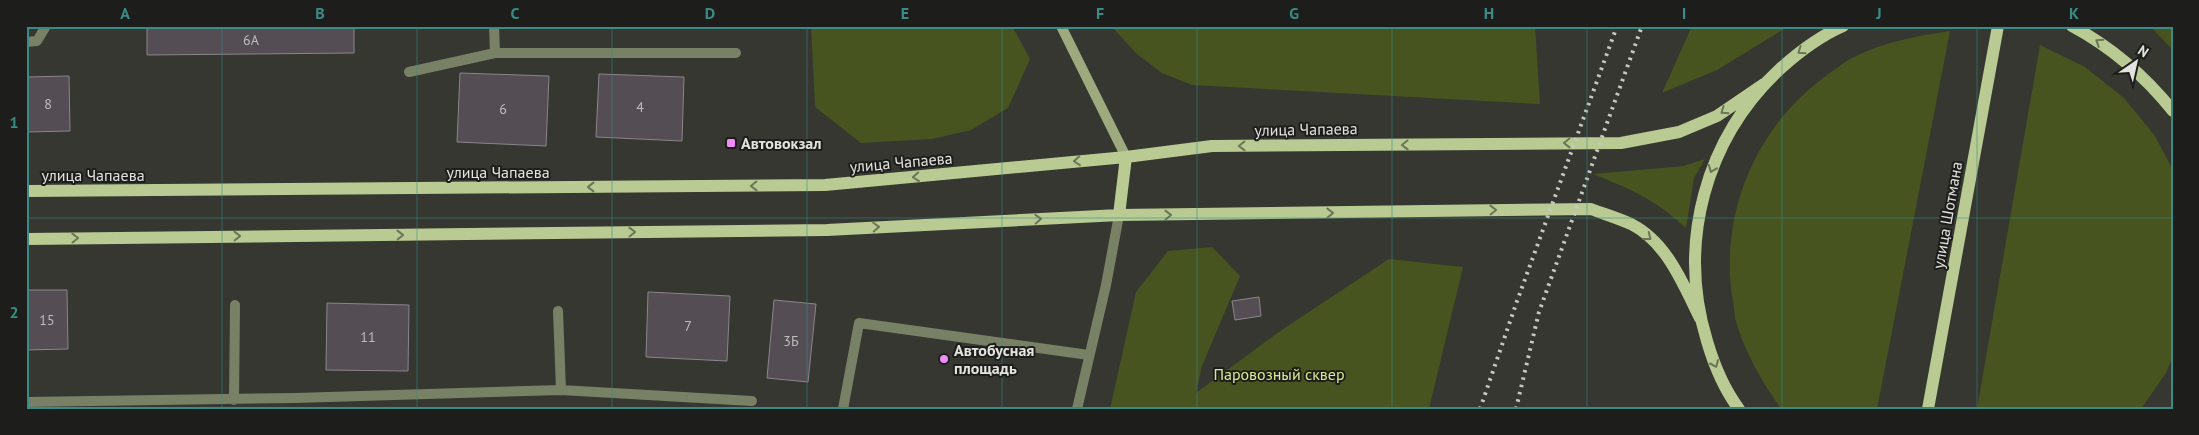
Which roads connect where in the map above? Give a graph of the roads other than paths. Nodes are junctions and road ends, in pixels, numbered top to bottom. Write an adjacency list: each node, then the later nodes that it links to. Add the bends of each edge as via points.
1 (46, 26): 7 (street, via 37,40)
2 (494, 26): 8 (street)
3 (1061, 26): 13 (main road)
4 (1843, 26): 11 (main road, one-way to 11, via 1796,54)
5 (1998, 26): 30 (main road, улица Шотмана)
6 (2072, 26): 12 (main road, one-way to 6, via 2127,62)
7 (26, 42)
8 (495, 53): 9 (street); 10 (street)
9 (736, 54)
10 (409, 72)
11 (1764, 84): 13 (main road, улица Чапаева, one-way to 13, via 1717,116 1679,132 1621,143 1212,146); 19 (main road, one-way to 19, via 1723,143 1699,210 1694,247)
12 (2173, 111)
13 (1126, 156): 14 (main road, улица Чапаева, one-way to 14, via 825,185); 15 (main road)
14 (26, 191)
15 (1119, 215): 16 (main road, one-way to 15, via 828,230); 19 (main road, one-way to 19, via 1591,209 1632,225 1659,246 1675,269); 20 (street)
16 (26, 239)
17 (235, 305): 22 (street)
18 (558, 311): 21 (street)
19 (1700, 318): 29 (main road, one-way to 29, via 1713,360)
20 (1089, 355): 27 (street, via 859,323); 28 (street)
21 (560, 390): 23 (street); 25 (street)
22 (234, 400): 25 (street); 26 (street)
23 (752, 401)
24 (26, 402): 26 (street)
25 (295, 404)
26 (91, 405)
27 (843, 409)
28 (1077, 409)
29 (1739, 409)
30 (1928, 409)

